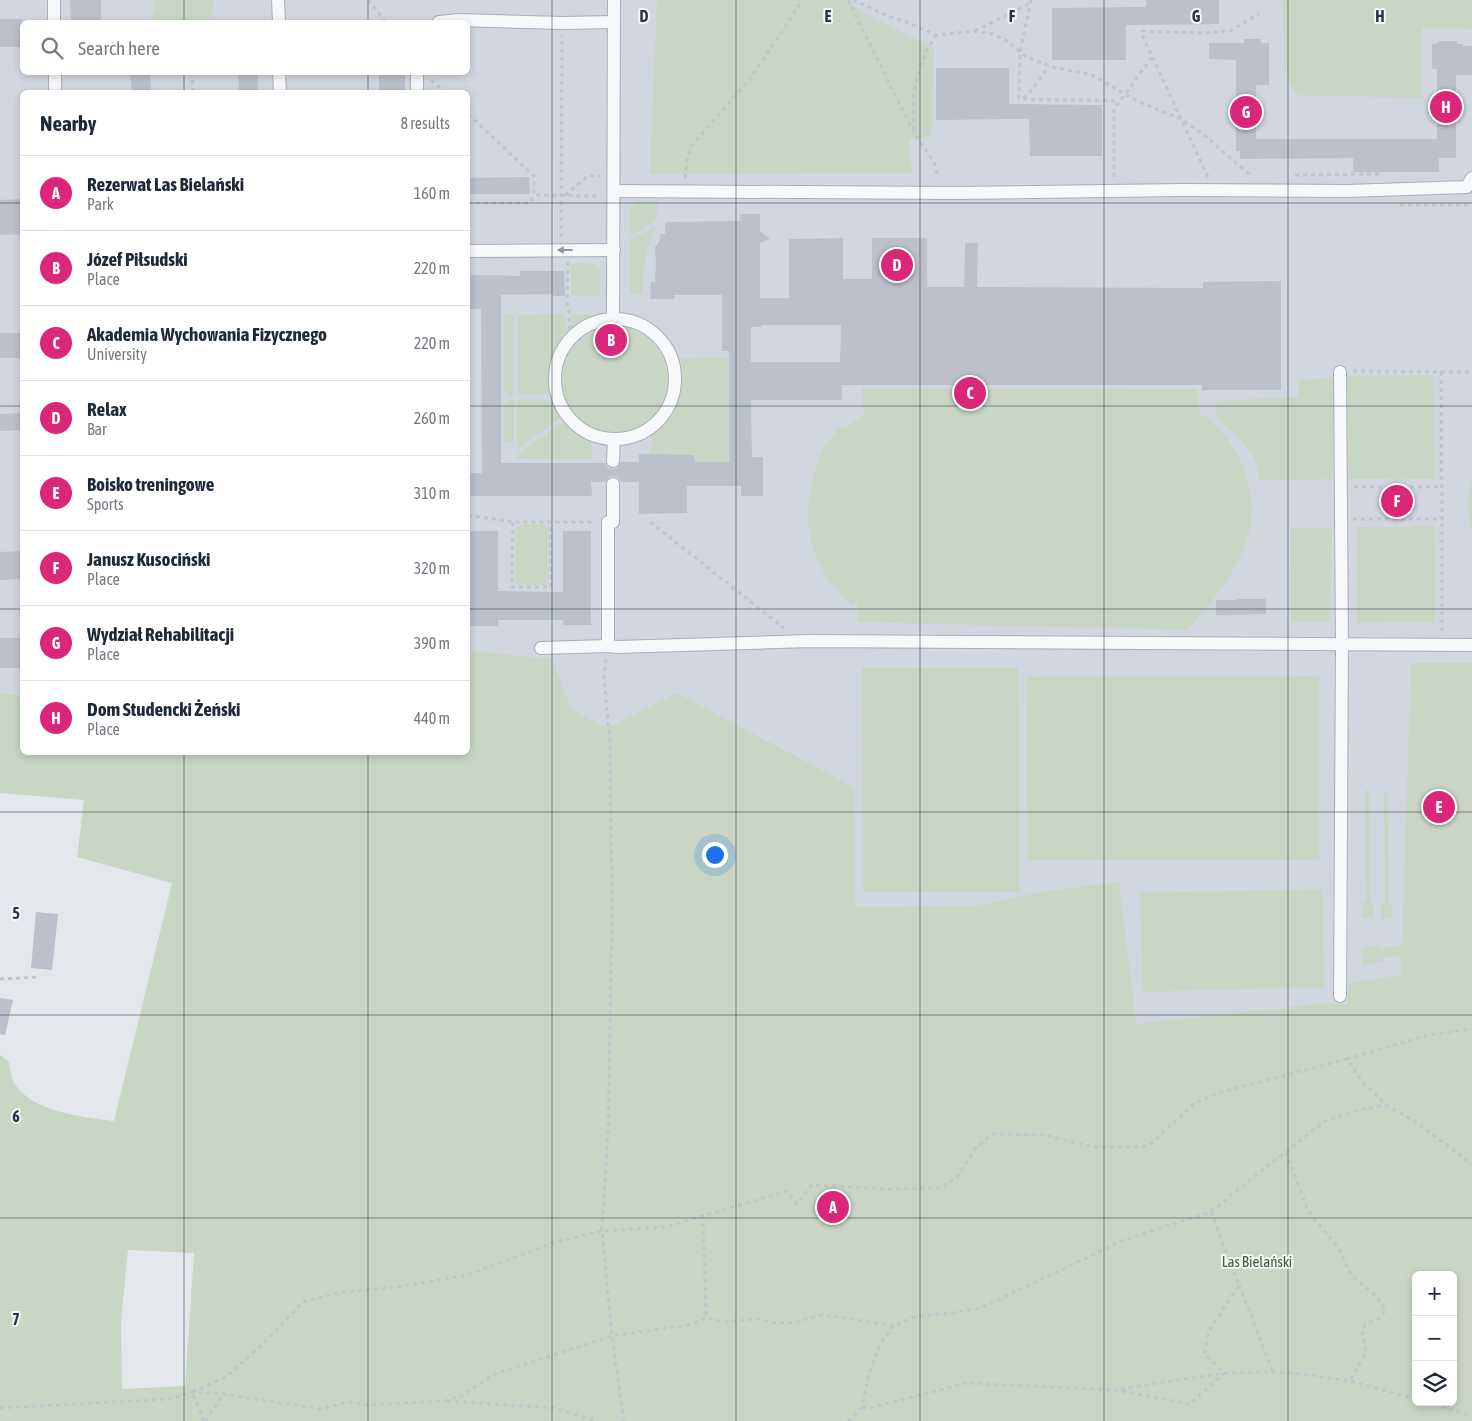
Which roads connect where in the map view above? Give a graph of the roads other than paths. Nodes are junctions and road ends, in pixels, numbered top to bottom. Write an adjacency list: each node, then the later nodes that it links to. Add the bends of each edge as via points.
1 (54, 0): 4 (street)
2 (278, 0): 5 (street)
3 (614, 0): 7 (street)
4 (54, 20)
5 (279, 20)
6 (470, 20): 7 (street)
7 (614, 22): 15 (street)
8 (55, 75): 11 (street)
9 (279, 75): 12 (street)
10 (417, 75): 13 (street)
11 (55, 90)
12 (280, 90)
13 (418, 90)
14 (1470, 184): 15 (street, via 1348,191)
15 (614, 194): 16 (street)
16 (614, 250): 17 (street, one-way to 17); 18 (street)
17 (470, 251)
18 (613, 318): 20 (street, via 595,321 570,338 557,360 554,378 557,397 565,414 594,436); 20 (street, via 635,321 654,332 668,348 675,369 674,390 667,410 652,426 634,437)
19 (1340, 372): 23 (street)
20 (614, 439): 21 (street)
21 (613, 461)
22 (613, 484): 25 (street, via 613,522 608,522)
23 (1342, 645): 24 (street); 25 (street, via 800,641); 27 (street)
24 (1472, 645)
25 (608, 646): 26 (street)
26 (541, 648)
27 (1340, 996)

